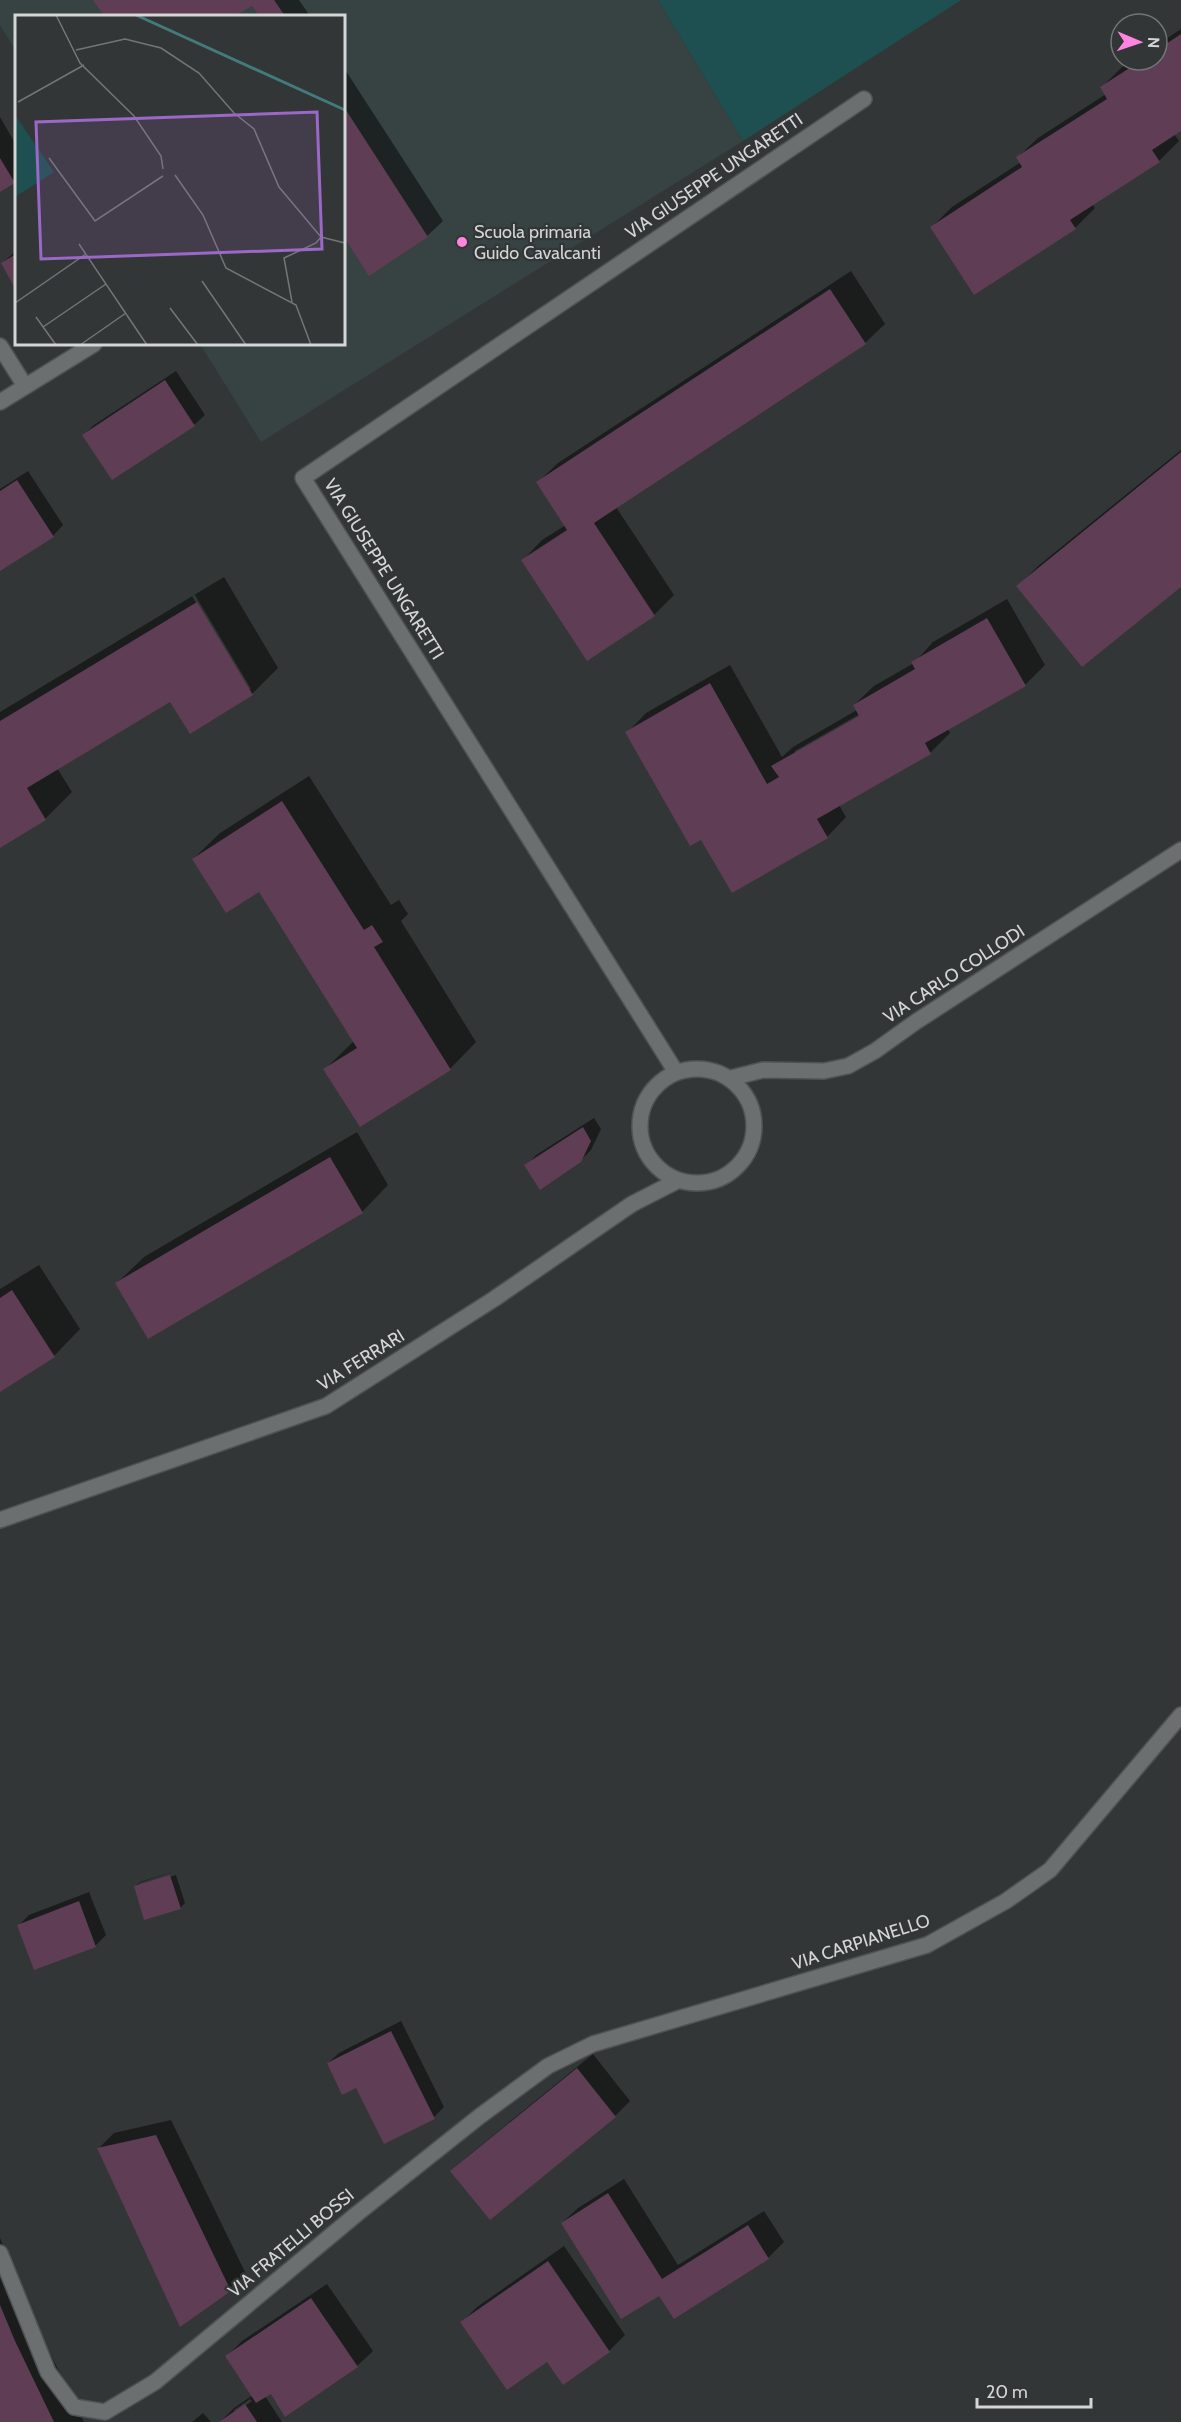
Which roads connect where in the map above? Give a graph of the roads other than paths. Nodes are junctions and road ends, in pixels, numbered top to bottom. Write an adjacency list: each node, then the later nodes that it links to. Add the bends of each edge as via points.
1 (864, 99): 7 (street, VIA GIUSEPPE UNGARETTI, via 303,478)
2 (92, 345): 4 (street)
3 (0, 346): 4 (street)
4 (25, 386): 5 (street)
5 (0, 402)
6 (1181, 850): 8 (street, VIA CARLO COLLODI, via 848,1066 824,1071 763,1070)
7 (676, 1072): 8 (street, via 708,1069); 9 (street, via 659,1082 647,1098 640,1116 640,1136 646,1155 660,1171)
8 (731, 1078): 9 (street, via 749,1100 754,1119 753,1139 746,1157 733,1172 716,1181 696,1184)
9 (677, 1180): 10 (street, VIA FERRARI, via 632,1204 494,1299 326,1406)
10 (0, 1520)
11 (1181, 1715): 12 (street, VIA CARPIANELLO, via 1050,1870 1006,1901 927,1945)
12 (684, 2018): 13 (street, VIA FRATELLI BOSSI, via 593,2044 548,2066 358,2213 155,2382 105,2412 74,2408 48,2372)
13 (0, 2253)

